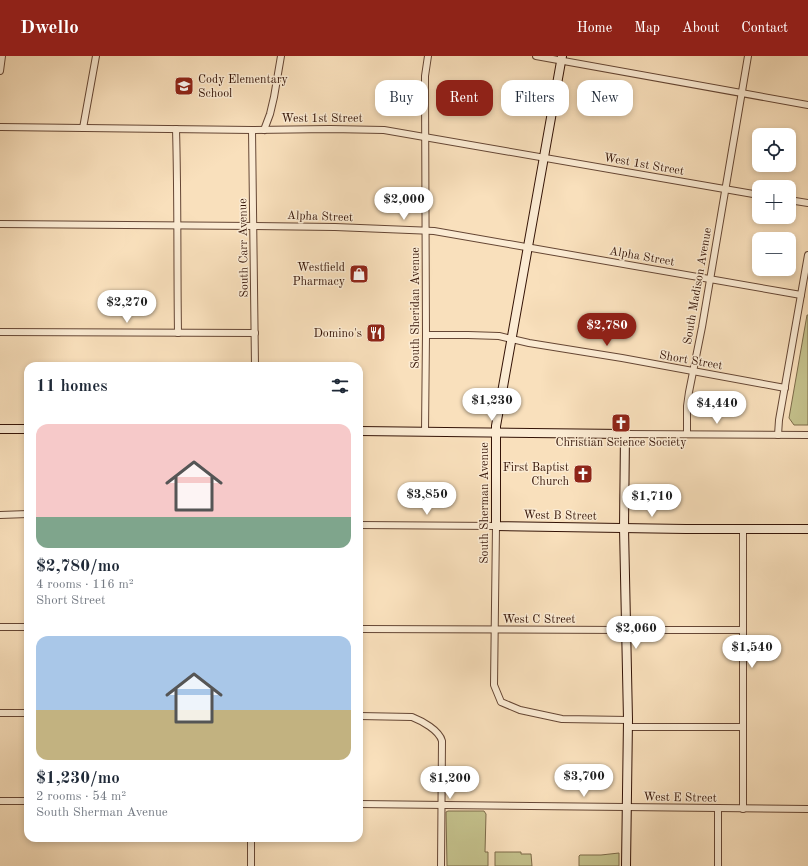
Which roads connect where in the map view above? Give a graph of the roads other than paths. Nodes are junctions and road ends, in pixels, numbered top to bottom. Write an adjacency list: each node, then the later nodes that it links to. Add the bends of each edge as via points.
1 (2, 56): 8 (street)
2 (96, 56): 12 (street)
3 (281, 56): 15 (street, via 274,97)
4 (428, 56): 16 (street, South Sheridan Avenue, via 425,76)
5 (536, 56): 7 (street)
6 (748, 56): 9 (street, South Madison Avenue)
7 (562, 58): 9 (street); 17 (street, South Sherman Avenue)
8 (0, 71)
9 (741, 93): 10 (street); 18 (street, South Madison Avenue)
10 (808, 105)
11 (0, 127): 12 (street, West 1st Street)
12 (83, 128): 13 (street, West 1st Street)
13 (176, 129): 14 (street, West 1st Street); 23 (street)
14 (252, 130): 15 (street, West 1st Street); 24 (street, South Carr Avenue)
15 (264, 130): 16 (street, West 1st Street, via 384,130)
16 (425, 136): 17 (street, West 1st Street); 25 (street, South Sheridan Avenue)
17 (544, 158): 18 (street, West 1st Street); 26 (street, South Sherman Avenue)
18 (725, 189): 19 (street, West 1st Street); 28 (street, South Madison Avenue)
19 (752, 194)
20 (796, 201): 21 (street)
21 (808, 203)
22 (0, 224): 23 (street, Alpha Street)
23 (177, 225): 24 (street, Alpha Street); 31 (street)
24 (254, 226): 25 (street, Alpha Street); 32 (street, South Carr Avenue)
25 (426, 231): 26 (street, Alpha Street); 33 (street, South Sheridan Avenue)
26 (528, 248): 28 (street, Alpha Street); 34 (street, South Sherman Avenue)
27 (808, 255): 29 (street)
28 (710, 279): 29 (street, Alpha Street); 36 (street, South Madison Avenue)
29 (801, 295): 37 (street)
30 (0, 332): 31 (street)
31 (178, 333): 32 (street)
32 (255, 333): 35 (street, South Carr Avenue)
33 (426, 335): 34 (street, Short Street, via 499,336); 41 (street, South Sheridan Avenue)
34 (512, 339): 36 (street, Short Street); 42 (street, South Sherman Avenue)
35 (255, 362)
36 (693, 371): 37 (street, Short Street); 44 (street, South Madison Avenue, via 687,406)
37 (785, 388): 45 (street)
38 (0, 429): 39 (street)
39 (24, 429)
40 (363, 430): 41 (street)
41 (425, 431): 42 (street)
42 (496, 432): 43 (street); 50 (street, South Sherman Avenue)
43 (625, 434): 44 (street); 51 (street)
44 (687, 434): 45 (street)
45 (778, 435): 46 (street)
46 (808, 435)
47 (24, 514): 48 (street)
48 (0, 515)
49 (363, 525): 50 (street, West B Street)
50 (496, 526): 51 (street, West B Street); 57 (street, South Sherman Avenue)
51 (624, 528): 52 (street, West B Street); 58 (street)
52 (743, 529): 53 (street, West B Street); 59 (street)
53 (808, 529)
54 (0, 626): 55 (street)
55 (24, 627)
56 (363, 629): 57 (street, West C Street)
57 (495, 630): 58 (street, West C Street); 63 (street, South Sherman Avenue, via 494,685 501,702 520,710 562,719)
58 (626, 630): 59 (street, West C Street); 63 (street)
59 (743, 630): 64 (street)
60 (0, 713): 61 (street)
61 (24, 713)
62 (363, 716): 68 (street, via 412,717 440,736)
63 (628, 724): 64 (street); 69 (street)
64 (743, 727): 71 (street)
65 (0, 800): 66 (street)
66 (24, 801)
67 (363, 804): 68 (street, West E Street)
68 (441, 805): 69 (street, West E Street); 75 (street)
69 (627, 807): 70 (street, West E Street); 76 (street)
70 (718, 808): 71 (street, West E Street); 77 (street)
71 (743, 809): 72 (street, West E Street)
72 (808, 809)
73 (251, 842): 74 (street)
74 (251, 866)
75 (441, 866)
76 (626, 866)
77 (718, 866)

